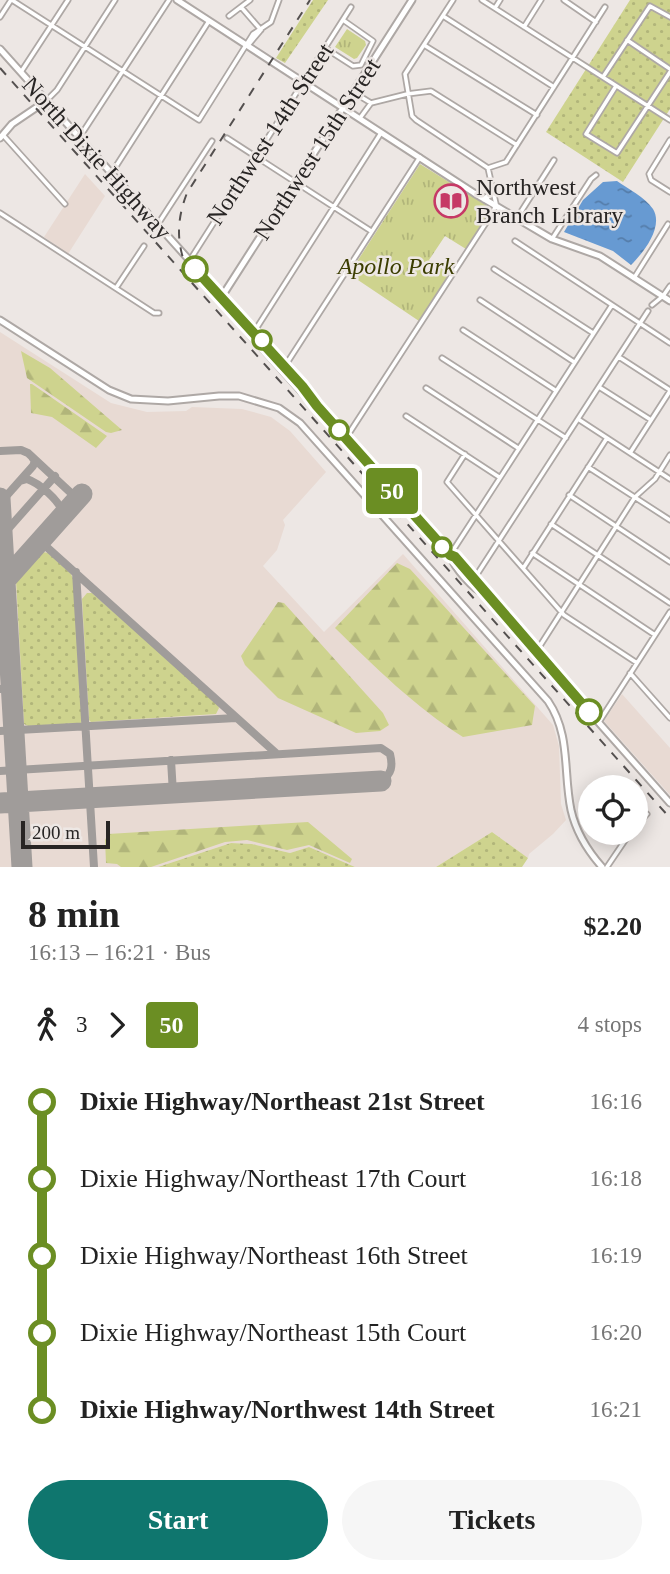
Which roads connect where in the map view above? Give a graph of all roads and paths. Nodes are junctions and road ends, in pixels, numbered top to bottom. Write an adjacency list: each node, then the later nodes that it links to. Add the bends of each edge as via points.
1 (12, 0): 20 (street); 25 (street)
2 (68, 0): 25 (street)
3 (115, 0): 31 (street)
4 (169, 0): 37 (street)
5 (177, 0): 23 (street)
6 (250, 0): 14 (street)
7 (279, 0): 27 (street, via 271,22)
8 (412, 0): 42 (street, Northwest 15th Street)
9 (453, 0): 19 (street)
10 (482, 0): 17 (street)
11 (500, 0): 17 (street)
12 (541, 0): 26 (street)
13 (564, 0): 24 (street)
14 (241, 7): 18 (street); 27 (street)
15 (351, 7): 22 (street, Northwest 14th Street)
16 (606, 7): 24 (street)
17 (495, 8): 26 (street)
18 (229, 16)
19 (443, 16): 30 (street); 41 (street)
20 (0, 17)
21 (670, 17): 28 (street, via 650,6)
22 (343, 20): 32 (street, Northwest 14th Street); 32 (street, via 373,41 361,65)
23 (209, 21): 29 (street); 44 (street)
24 (597, 22): 34 (street)
25 (52, 26): 31 (street); 36 (street)
26 (524, 27): 34 (street)
27 (261, 30): 29 (street)
28 (627, 40): 35 (street); 38 (street)
29 (247, 45): 39 (street); 44 (street, via 199,120)
30 (424, 45): 43 (street, via 405,74); 49 (street)
31 (85, 47): 37 (street); 45 (street)
32 (325, 48): 39 (street, Northwest 14th Street)
33 (0, 49): 36 (street, North Dixie Highway)
34 (573, 58): 38 (street); 41 (street)
35 (670, 70): 47 (street)
36 (21, 72): 45 (street, North Dixie Highway)
37 (124, 72): 44 (street); 54 (street)
38 (603, 77): 40 (street)
39 (304, 81): 48 (street); 59 (street, Northwest 14th Street)
40 (616, 86): 47 (street); 47 (street, via 586,134 617,153)
41 (554, 87): 49 (street)
42 (353, 92): 46 (street); 48 (street, Northwest 15th Street)
43 (407, 93): 46 (street); 58 (street, via 431,91); 62 (street, via 416,120)
44 (161, 96): 63 (street)
45 (46, 101): 53 (street); 54 (street, North Dixie Highway)
46 (371, 103): 50 (street)
47 (648, 106): 51 (street)
48 (343, 107): 50 (street); 65 (street, Northwest 15th Street)
49 (537, 116): 58 (street)
50 (360, 118): 52 (street)
51 (670, 120)
52 (382, 132): 60 (street); 71 (street)
53 (1, 136): 69 (street)
54 (79, 138): 63 (street, North Dixie Highway)
55 (226, 138): 59 (street)
56 (670, 140): 67 (street, via 649,174)
57 (212, 141): 75 (street)
58 (517, 145): 62 (street, via 506,162)
59 (255, 156): 65 (street); 80 (street, Northwest 14th Street)
60 (420, 157): 68 (street); 76 (street)
61 (554, 160): 73 (street)
62 (488, 168): 66 (street)
63 (111, 174): 75 (street, North Dixie Highway)
64 (596, 175): 77 (street)
65 (296, 181): 71 (street); 86 (street, Northwest 15th Street)
66 (493, 189): 68 (street); 70 (street)
67 (670, 192)
68 (484, 199): 70 (street)
69 (65, 204)
70 (496, 204): 73 (street); 112 (street)
71 (335, 206): 76 (street); 96 (street)
72 (0, 213): 84 (street)
73 (517, 218): 77 (street)
74 (668, 224): 82 (street)
75 (157, 226): 80 (street, North Dixie Highway)
76 (371, 232): 102 (street)
77 (552, 239): 82 (street, via 600,256)
78 (515, 241): 89 (street)
79 (144, 246): 84 (street)
80 (189, 261): 86 (street, North Dixie Highway)
81 (494, 269): 97 (street)
82 (634, 278): 85 (street)
83 (670, 286): 85 (street)
84 (116, 288): 92 (street)
85 (663, 296): 88 (street); 90 (street)
86 (221, 298): 96 (street, North Dixie Highway); 107 (street, North Dixie Highway)
87 (480, 300): 101 (street)
88 (670, 301)
89 (612, 305): 94 (street); 97 (street)
90 (652, 305)
91 (648, 311): 94 (street)
92 (159, 313)
93 (0, 320): 149 (street, via 109,390 131,399 239,396 269,404 295,418 548,701 565,742 571,808 578,831)
94 (640, 323): 98 (street); 99 (street)
95 (463, 330): 105 (street)
96 (254, 332): 102 (street, North Dixie Highway)
97 (593, 333): 101 (street)
98 (670, 343)
99 (619, 357): 103 (street); 106 (street)
100 (442, 358): 110 (street)
101 (574, 362): 105 (street)
102 (285, 366): 107 (street, North Dixie Highway)
103 (599, 387): 109 (street); 111 (street)
104 (426, 388): 115 (street)
105 (555, 391): 110 (street)
106 (670, 391): 111 (street)
107 (315, 404): 112 (street, North Dixie Highway)
108 (406, 416): 117 (street)
109 (578, 419): 113 (street); 114 (street)
110 (537, 420): 113 (street); 115 (street)
111 (651, 421): 116 (street)
112 (346, 438): 131 (street, North Dixie Highway)
113 (565, 438): 129 (street)
114 (607, 438): 116 (street); 119 (street)
115 (518, 448): 121 (street)
116 (630, 453): 120 (street)
117 (465, 454): 121 (street); 125 (street, via 447,482)
118 (670, 455): 120 (street)
119 (588, 467): 123 (street); 124 (street)
120 (659, 472): 122 (street); 124 (street)
121 (499, 477): 125 (street)
122 (670, 479)
123 (569, 495): 127 (street); 128 (street)
124 (635, 497): 126 (street); 128 (street)
125 (476, 514): 129 (street); 131 (street)
126 (670, 520)
127 (551, 524): 130 (street); 132 (street)
128 (617, 527): 132 (street); 133 (street)
129 (499, 541): 134 (street); 135 (street)
130 (532, 553): 134 (street); 136 (street)
131 (450, 555): 135 (street, North Dixie Highway); 137 (street, North Dixie Highway)
132 (598, 556): 136 (street); 138 (street)
133 (670, 562)
134 (524, 567): 139 (street)
135 (474, 579): 137 (street, North Dixie Highway)
136 (580, 584): 139 (street); 141 (street)
137 (484, 593): 142 (street, North Dixie Highway)
138 (670, 603)
139 (562, 612): 142 (street); 143 (street)
140 (670, 612): 141 (street)
141 (655, 635): 143 (street)
142 (536, 652): 146 (street, North Dixie Highway)
143 (637, 663): 144 (street)
144 (630, 674): 145 (street); 146 (street)
145 (670, 718)
146 (598, 723): 147 (street, North Dixie Highway)
147 (668, 798)
148 (622, 845): 150 (street)
149 (601, 867)
150 (607, 867)

